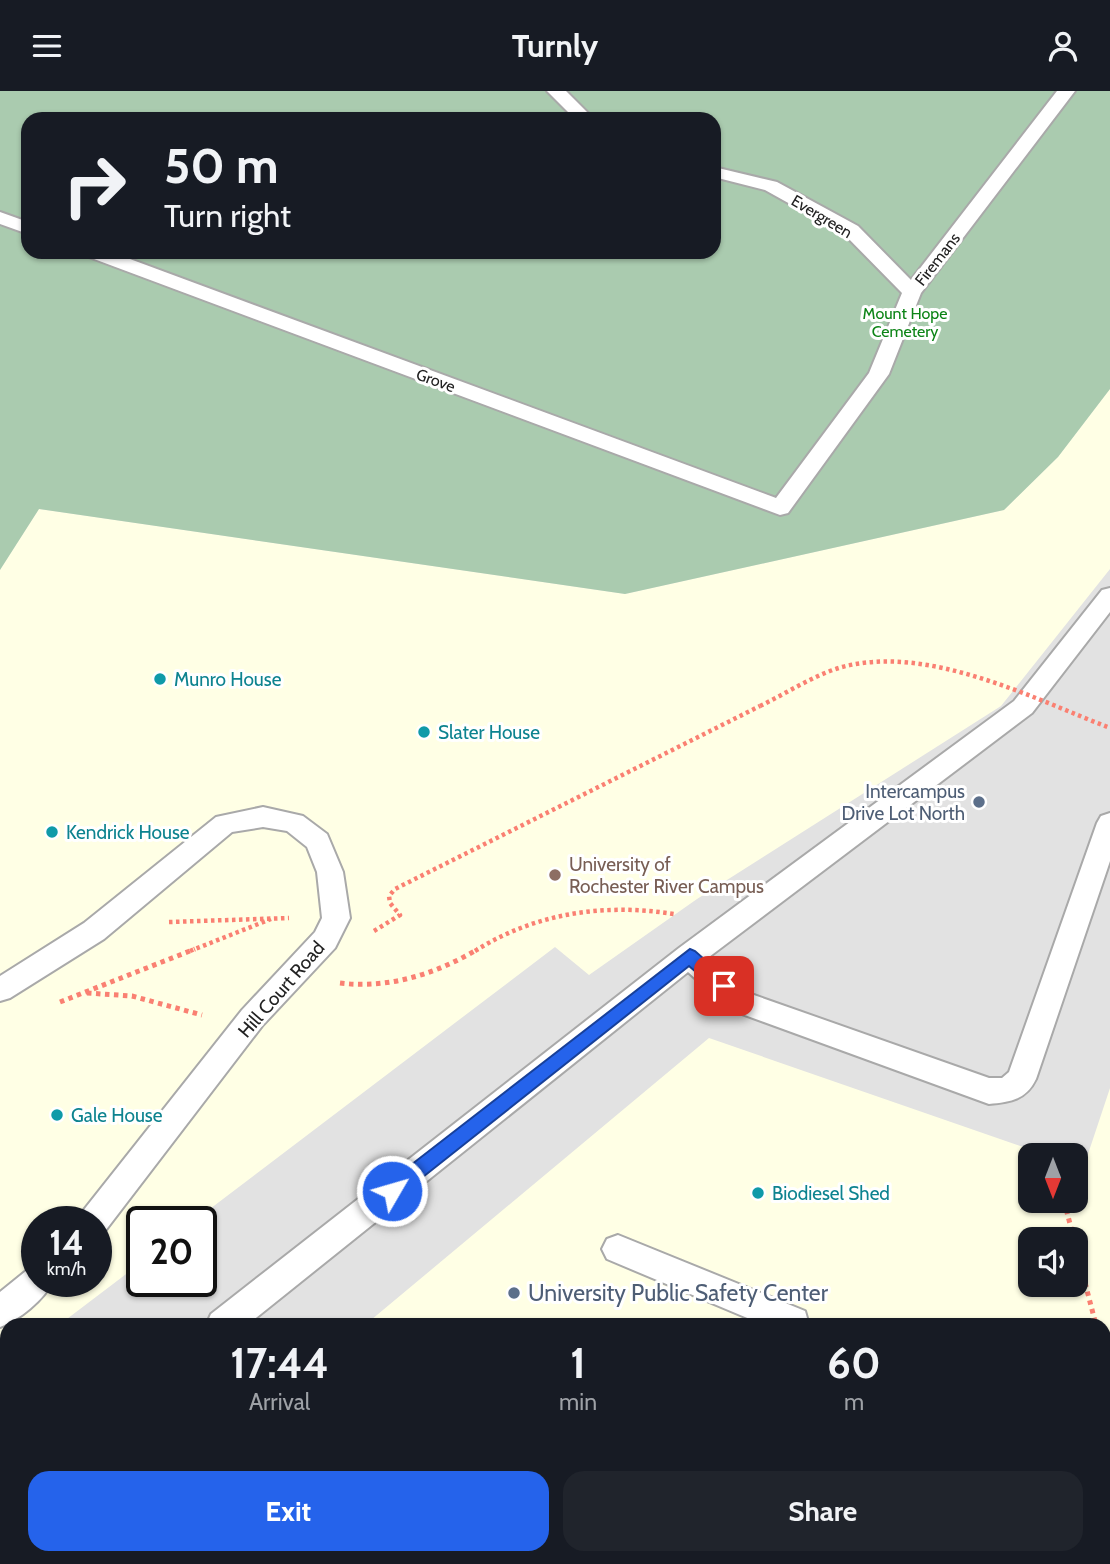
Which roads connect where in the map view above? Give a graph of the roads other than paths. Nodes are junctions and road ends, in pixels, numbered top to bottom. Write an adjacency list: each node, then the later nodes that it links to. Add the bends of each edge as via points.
1 (556, 91): 3 (lane)
2 (1066, 91): 8 (lane, Firemans)
3 (578, 112)
4 (721, 174): 8 (lane, Evergreen, via 771,186 851,230)
5 (0, 218): 6 (lane)
6 (21, 226)
7 (112, 259): 9 (lane, Grove)
8 (912, 292): 9 (lane, Firemans, via 879,374)
9 (780, 508)
10 (1109, 597): 12 (lane, via 1023,707)
11 (1110, 823): 12 (lane, via 1021,1079 1009,1090 989,1091 741,1002)
12 (690, 956): 18 (lane)
13 (0, 990): 14 (lane, Hill Court Road, via 94,931 225,824 262,817 295,823 318,841 330,873 336,918 325,940 252,1019)
14 (106, 1206)
15 (618, 1249): 19 (lane)
16 (21, 1294): 17 (lane)
17 (0, 1312)
18 (231, 1318)
19 (784, 1318)

